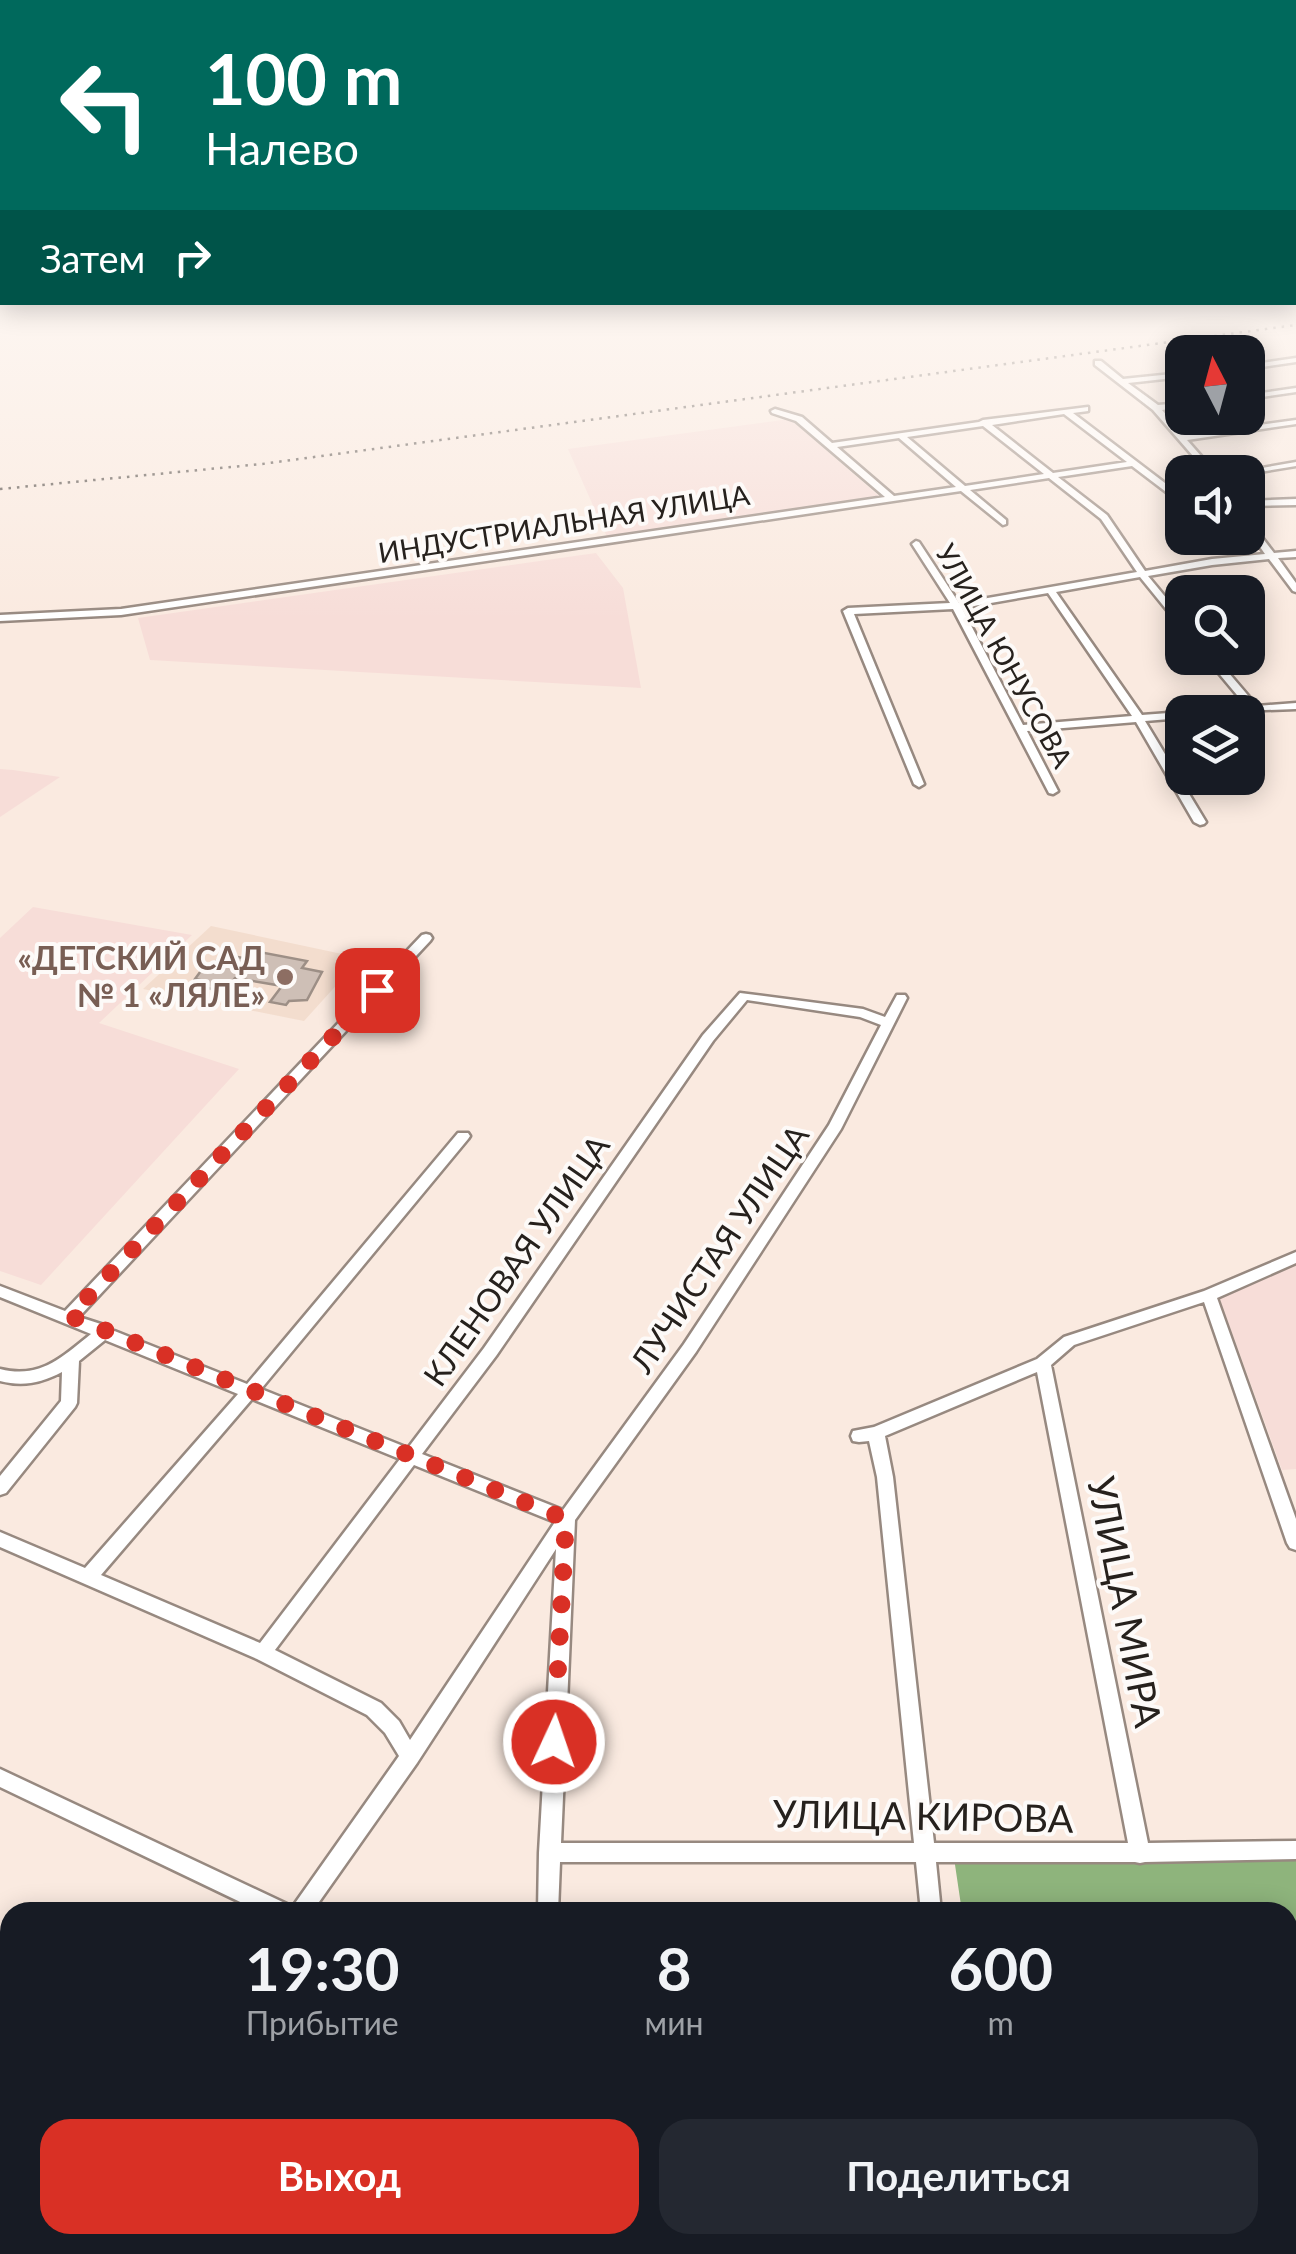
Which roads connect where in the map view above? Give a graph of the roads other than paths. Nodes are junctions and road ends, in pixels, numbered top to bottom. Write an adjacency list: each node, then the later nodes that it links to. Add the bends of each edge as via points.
1 (1084, 409): 4 (street)
2 (1157, 409): 8 (street)
3 (774, 411): 9 (street, via 798,419)
4 (1066, 411): 5 (street); 11 (street)
5 (983, 422): 7 (street); 14 (street)
6 (1296, 422): 8 (street)
7 (900, 435): 9 (street); 16 (street)
8 (1181, 438): 10 (street)
9 (830, 446): 17 (street)
10 (1196, 455)
11 (1134, 462): 14 (street, ИНДУСТРИАЛЬНАЯ УЛИЦА); 15 (street)
12 (1296, 464): 13 (street)
13 (1265, 469)
14 (1051, 474): 16 (street, ИНДУСТРИАЛЬНАЯ УЛИЦА); 25 (street, via 1104,517)
15 (1165, 486)
16 (963, 487): 17 (street, ИНДУСТРИАЛЬНАЯ УЛИЦА); 20 (street)
17 (891, 498): 30 (street, ИНДУСТРИАЛЬНАЯ УЛИЦА, via 176,605)
18 (1296, 502): 19 (street)
19 (1265, 503)
20 (1003, 522)
21 (916, 544): 29 (street, УЛИЦА ЮНУСОВА)
22 (1265, 547): 24 (street)
23 (1296, 554): 24 (street)
24 (1272, 556): 25 (street); 26 (street)
25 (1142, 575): 27 (street); 28 (street)
26 (1296, 588)
27 (1052, 590): 29 (street); 36 (street)
28 (1165, 603)
29 (956, 606): 37 (street, УЛИЦА ЮНУСОВА); 38 (street, via 848,611)
30 (0, 618)
31 (1225, 675): 32 (street)
32 (1242, 695)
33 (1296, 706): 34 (street)
34 (1265, 709)
35 (1165, 716): 36 (street)
36 (1138, 718): 37 (street); 40 (street)
37 (1020, 728): 39 (street, УЛИЦА ЮНУСОВА)
38 (919, 784)
39 (1053, 790)
40 (1200, 822)
41 (426, 938): 48 (street)
42 (902, 998): 43 (street, ЛУЧИСТАЯ УЛИЦА)
43 (886, 1023): 54 (street, КЛЕНОВАЯ УЛИЦА, via 863,1012 744,996); 56 (street, ЛУЧИСТАЯ УЛИЦА, via 836,1126 690,1348)
44 (463, 1136): 53 (street)
45 (1296, 1257): 47 (street)
46 (0, 1291): 48 (street)
47 (1208, 1295): 51 (street, via 1069,1340); 58 (street)
48 (70, 1316): 49 (street)
49 (105, 1331): 50 (street); 53 (street)
50 (71, 1358): 52 (street, via 33,1379); 55 (street, via 70,1403)
51 (1043, 1364): 64 (street, via 868,1434 885,1476); 66 (street, УЛИЦА МИРА)
52 (0, 1375)
53 (250, 1391): 54 (street); 59 (street)
54 (409, 1456): 56 (street); 60 (street, КЛЕНОВАЯ УЛИЦА)
55 (0, 1488)
56 (566, 1519): 61 (street, ЛУЧИСТАЯ УЛИЦА); 65 (street)
57 (0, 1539): 59 (street)
58 (1296, 1544)
59 (90, 1576): 60 (street)
60 (263, 1654): 61 (street, via 374,1709)
61 (410, 1757): 68 (street, ЛУЧИСТАЯ УЛИЦА)
62 (0, 1778): 67 (street)
63 (1296, 1850): 66 (street, УЛИЦА КИРОВА)
64 (923, 1852): 65 (street, УЛИЦА КИРОВА); 66 (street, УЛИЦА КИРОВА); 70 (street)
65 (549, 1854): 69 (street)
66 (1140, 1854)
67 (261, 1902)
68 (307, 1902)
69 (548, 1902)
70 (930, 1902)

